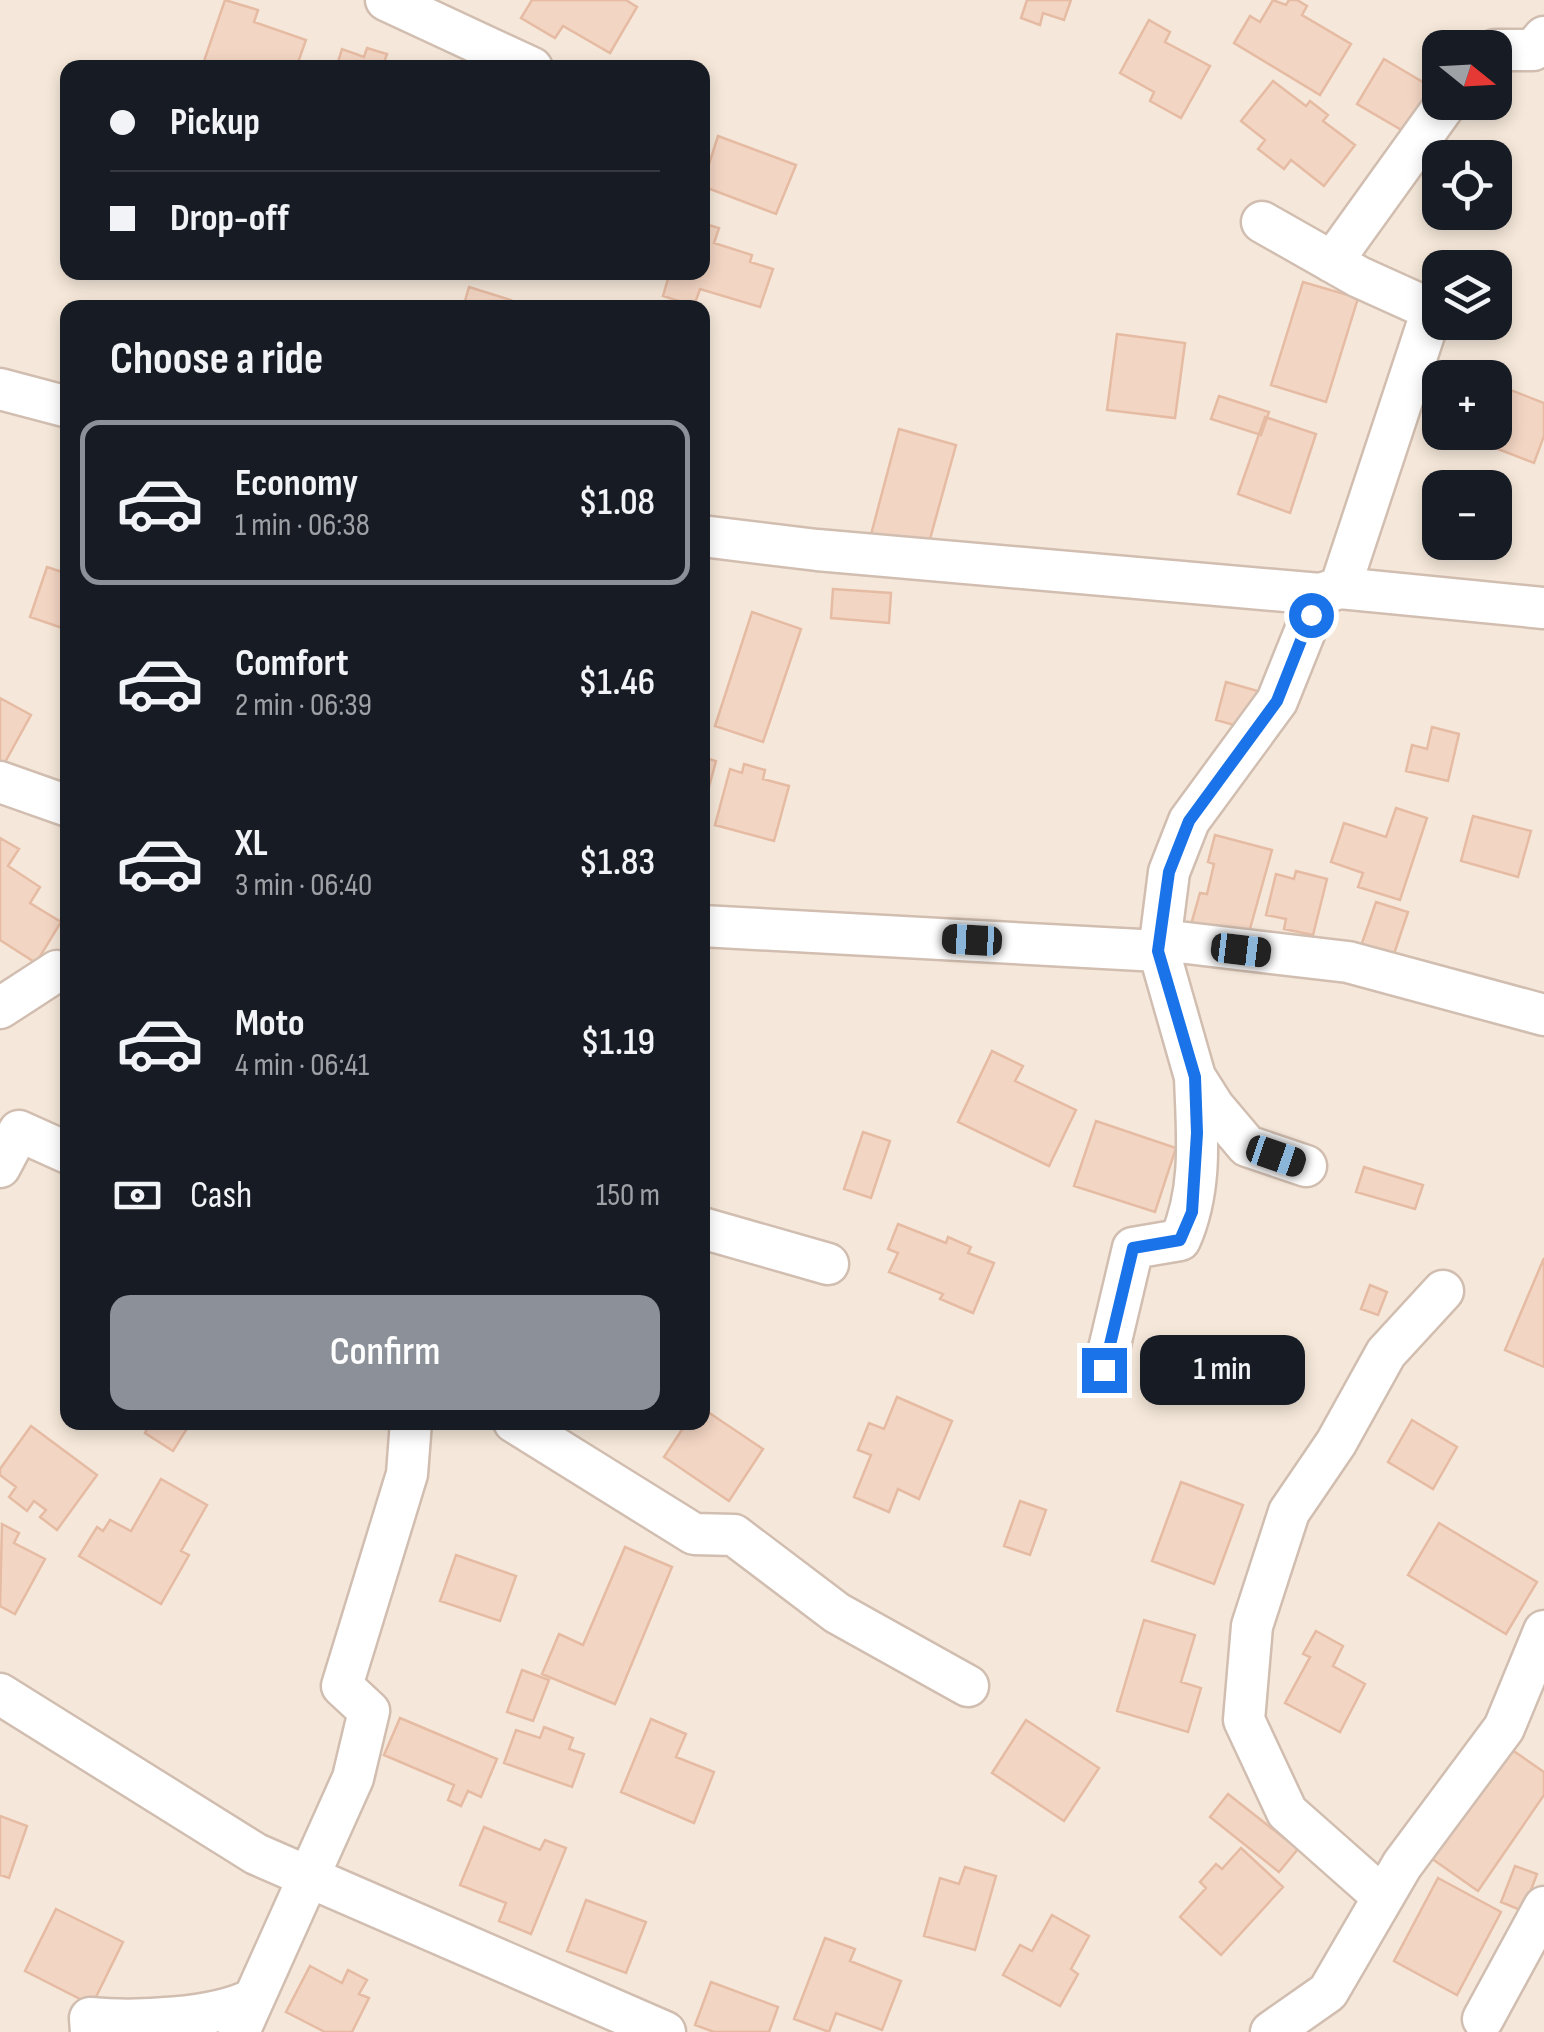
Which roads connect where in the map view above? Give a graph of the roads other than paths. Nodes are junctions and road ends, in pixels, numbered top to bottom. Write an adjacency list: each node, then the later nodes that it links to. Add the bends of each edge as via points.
1 (386, 0): 4 (street)
2 (1544, 36): 3 (street, via 1532,50)
3 (1512, 50)
4 (515, 60)
5 (1434, 120): 7 (street)
6 (1262, 222): 7 (street)
7 (1332, 262): 11 (street, via 1432,310)
8 (0, 389): 9 (street)
9 (60, 405)
10 (710, 537): 11 (street)
11 (1330, 591): 12 (street); 16 (street, via 1277,701 1189,821 1169,872)
12 (1544, 608)
13 (0, 782): 14 (street)
14 (60, 803)
15 (710, 926): 16 (street)
16 (1158, 951): 19 (street, via 1170,941 1348,962); 20 (street)
17 (57, 971): 18 (street)
18 (0, 1008)
19 (1544, 1014)
20 (1195, 1077): 23 (street, via 1248,1146); 28 (street, via 1192,1212 1180,1240 1133,1248)
21 (9, 1127): 22 (street); 24 (street)
22 (60, 1150)
23 (1306, 1166)
24 (0, 1167)
25 (710, 1230): 26 (street)
26 (828, 1264)
27 (1443, 1291): 35 (street, via 1386,1353 1289,1512 1252,1626 1244,1720 1287,1812)
28 (1104, 1370)
29 (410, 1430): 34 (street, via 407,1474 342,1686 369,1711 353,1778)
30 (527, 1430): 32 (street, via 694,1534 734,1535 837,1613)
31 (1544, 1631): 35 (street, via 1504,1728)
32 (968, 1686)
33 (0, 1694): 34 (street, via 256,1854)
34 (306, 1876): 37 (street); 39 (street)
35 (1383, 1896): 41 (street, via 1328,1992)
36 (1544, 1907): 38 (street)
37 (246, 2016): 40 (street, via 232,2010 140,2022 90,2018)
38 (1484, 2019)
39 (641, 2027)
40 (91, 2032)
41 (1270, 2032)

